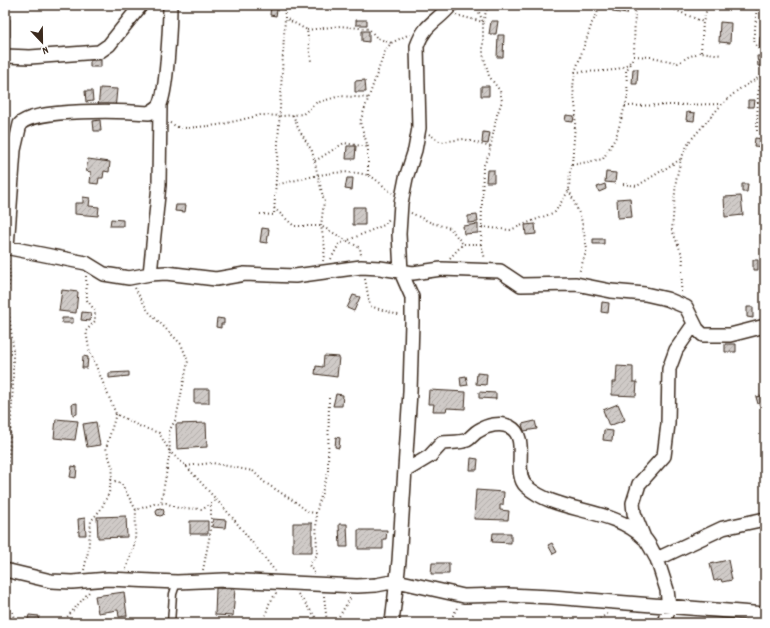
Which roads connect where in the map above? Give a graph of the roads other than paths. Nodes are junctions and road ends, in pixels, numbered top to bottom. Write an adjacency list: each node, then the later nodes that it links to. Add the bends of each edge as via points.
1 (141, 5): 4 (street, via 109,45 99,52 30,57)
2 (170, 5): 5 (street, via 168,52)
3 (448, 8): 7 (street, via 428,26 417,46 418,134 401,203)
4 (5, 56)
5 (160, 105): 6 (street, via 149,113 71,112 22,121 18,127 14,150); 8 (street, via 158,185)
6 (6, 247): 8 (street, via 86,263 104,274 129,278)
7 (401, 272): 8 (street, via 361,267 295,276 245,274 216,279 166,273); 9 (street, via 414,274 441,269 500,271 521,285 576,284 652,296 686,307); 11 (street, via 412,298)
8 (150, 274)
9 (694, 324): 10 (street, via 703,334 730,335); 13 (street, via 676,350 669,369 668,424 664,456 639,484 633,503 634,513)
10 (765, 326)
11 (405, 471): 13 (street, via 430,456 442,443 466,440 487,426 506,426 518,436 522,478 526,487 550,501 608,517); 16 (street)
12 (765, 519): 14 (street, via 723,528)
13 (644, 538): 14 (street)
14 (657, 559): 18 (street, via 667,590)
15 (5, 570): 17 (street, via 51,581)
16 (397, 581): 17 (street, via 358,586 225,580); 18 (street, via 464,596 552,597); 21 (street)
17 (177, 582): 20 (lane, via 173,594)
18 (669, 607): 19 (street); 22 (street)
19 (765, 614)
20 (171, 623)
21 (392, 623)
22 (664, 623)

